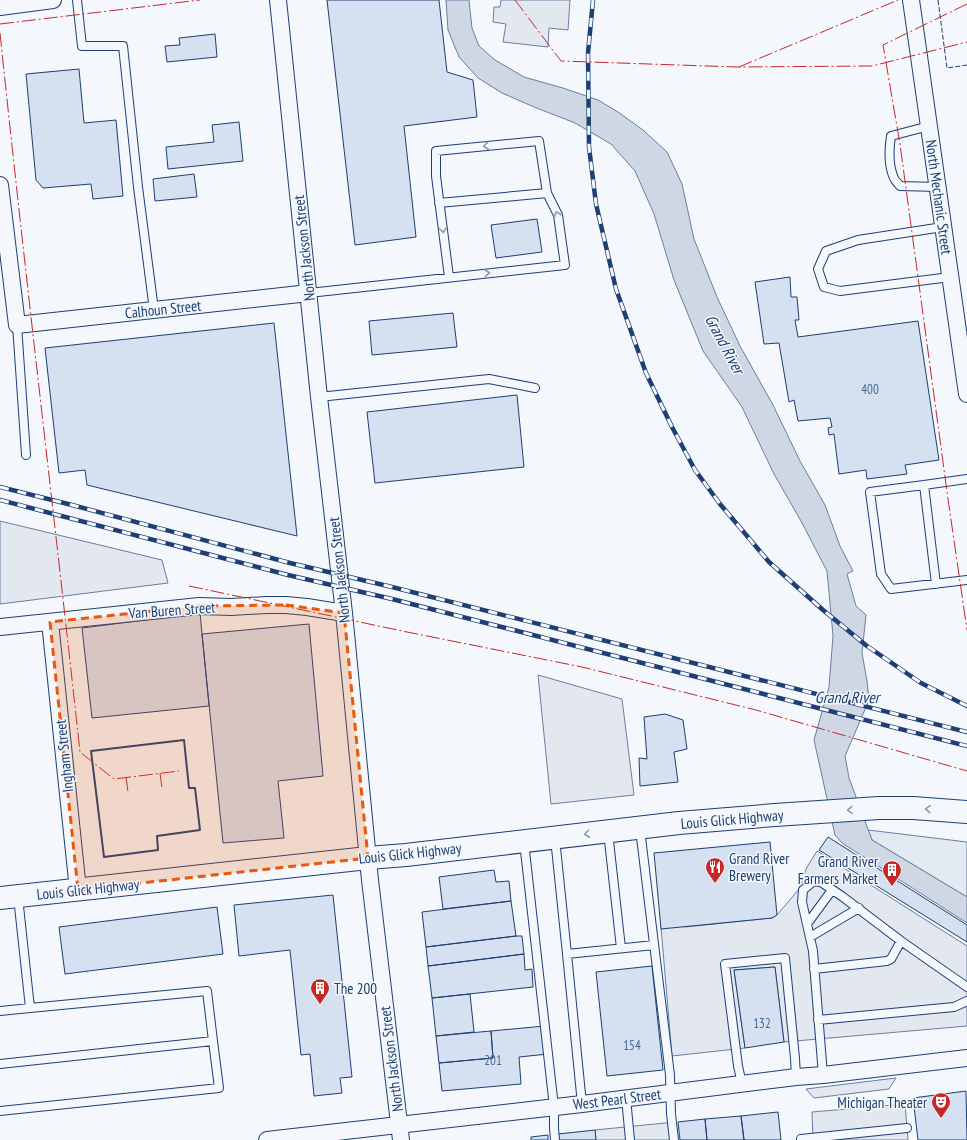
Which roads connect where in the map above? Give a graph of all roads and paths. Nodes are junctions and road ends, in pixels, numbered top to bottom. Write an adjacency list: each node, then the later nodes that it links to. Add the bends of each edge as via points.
1 (53, 0): 5 (street)
2 (77, 0): 16 (lane, via 82,46 123,46)
3 (278, 0): 15 (street, North Jackson Street)
4 (911, 0): 6 (street, North Mechanic Street)
5 (0, 7)
6 (929, 126): 8 (street, North Mechanic Street); 8 (lane, via 891,136 890,163 894,178 900,186)
7 (0, 185): 11 (street)
8 (938, 187): 12 (street, North Mechanic Street)
9 (547, 193): 10 (lane); 10 (lane, one-way to 10, via 539,141 436,151); 13 (lane, one-way to 9, via 565,265 558,215)
10 (439, 204): 13 (lane, one-way to 13)
11 (2, 215): 17 (street)
12 (943, 227): 14 (street, North Mechanic Street); 14 (lane, via 858,240 826,251 818,269 824,287 840,291)
13 (448, 277): 15 (lane)
14 (950, 277): 19 (street, North Mechanic Street)
15 (309, 293): 16 (street, Calhoun Street); 20 (street, North Jackson Street)
16 (154, 310): 17 (street, Calhoun Street)
17 (17, 325): 21 (lane)
18 (535, 388): 20 (lane, via 489,379)
19 (967, 394)
20 (319, 397): 26 (street, North Jackson Street)
21 (26, 455)
22 (967, 479): 23 (lane)
23 (924, 485): 25 (lane); 25 (lane, via 870,492 881,574 891,589)
24 (967, 580): 25 (lane)
25 (936, 584)
26 (344, 613): 27 (street, Van Buren Street, via 286,605 199,606); 34 (street, North Jackson Street)
27 (50, 622): 28 (street, Van Buren Street); 35 (street, Ingham Street)
28 (0, 627)
29 (967, 812): 30 (main road, Louis Glick Highway, one-way to 30, via 879,808)
30 (640, 827): 31 (main road, Louis Glick Highway); 42 (lane)
31 (608, 831): 32 (main road, Louis Glick Highway, one-way to 32); 43 (lane)
32 (555, 837): 33 (main road, Louis Glick Highway); 44 (lane)
33 (524, 841): 34 (main road, Louis Glick Highway); 60 (lane)
34 (368, 858): 35 (main road, Louis Glick Highway); 63 (street, North Jackson Street)
35 (78, 890): 37 (main road, Louis Glick Highway)
36 (832, 890): 38 (lane); 39 (lane); 39 (lane, via 821,882 814,881 803,890 802,902)
37 (9, 897): 48 (lane)
38 (859, 908): 40 (lane); 41 (lane)
39 (807, 924): 40 (lane)
40 (810, 937): 45 (lane)
41 (901, 941): 45 (lane, via 891,959 887,961); 46 (lane)
42 (654, 945): 43 (lane); 57 (lane)
43 (622, 948): 44 (lane)
44 (567, 954): 59 (lane)
45 (814, 969): 50 (lane)
46 (967, 987)
47 (967, 1001): 50 (lane, via 954,1007)
48 (30, 1008): 49 (lane); 51 (lane, via 207,991)
49 (0, 1011)
50 (818, 1020): 54 (lane)
51 (213, 1040): 53 (lane); 61 (lane, via 220,1088)
52 (967, 1058): 54 (street, West Pearl Street)
53 (0, 1064)
54 (823, 1075): 55 (street, West Pearl Street)
55 (796, 1077): 56 (street, West Pearl Street); 56 (lane, via 784,958 725,964)
56 (742, 1084): 57 (street, West Pearl Street)
57 (670, 1093): 58 (street, West Pearl Street); 68 (lane)
58 (626, 1098): 59 (street, West Pearl Street); 67 (lane)
59 (582, 1104): 60 (street, West Pearl Street)
60 (554, 1107): 63 (street, West Pearl Street); 66 (lane)
61 (0, 1112)
62 (906, 1128): 64 (lane)
63 (400, 1132): 65 (street, West Pearl Street)
64 (801, 1139)
65 (267, 1140)
66 (555, 1140)
67 (630, 1140)
68 (674, 1140)

